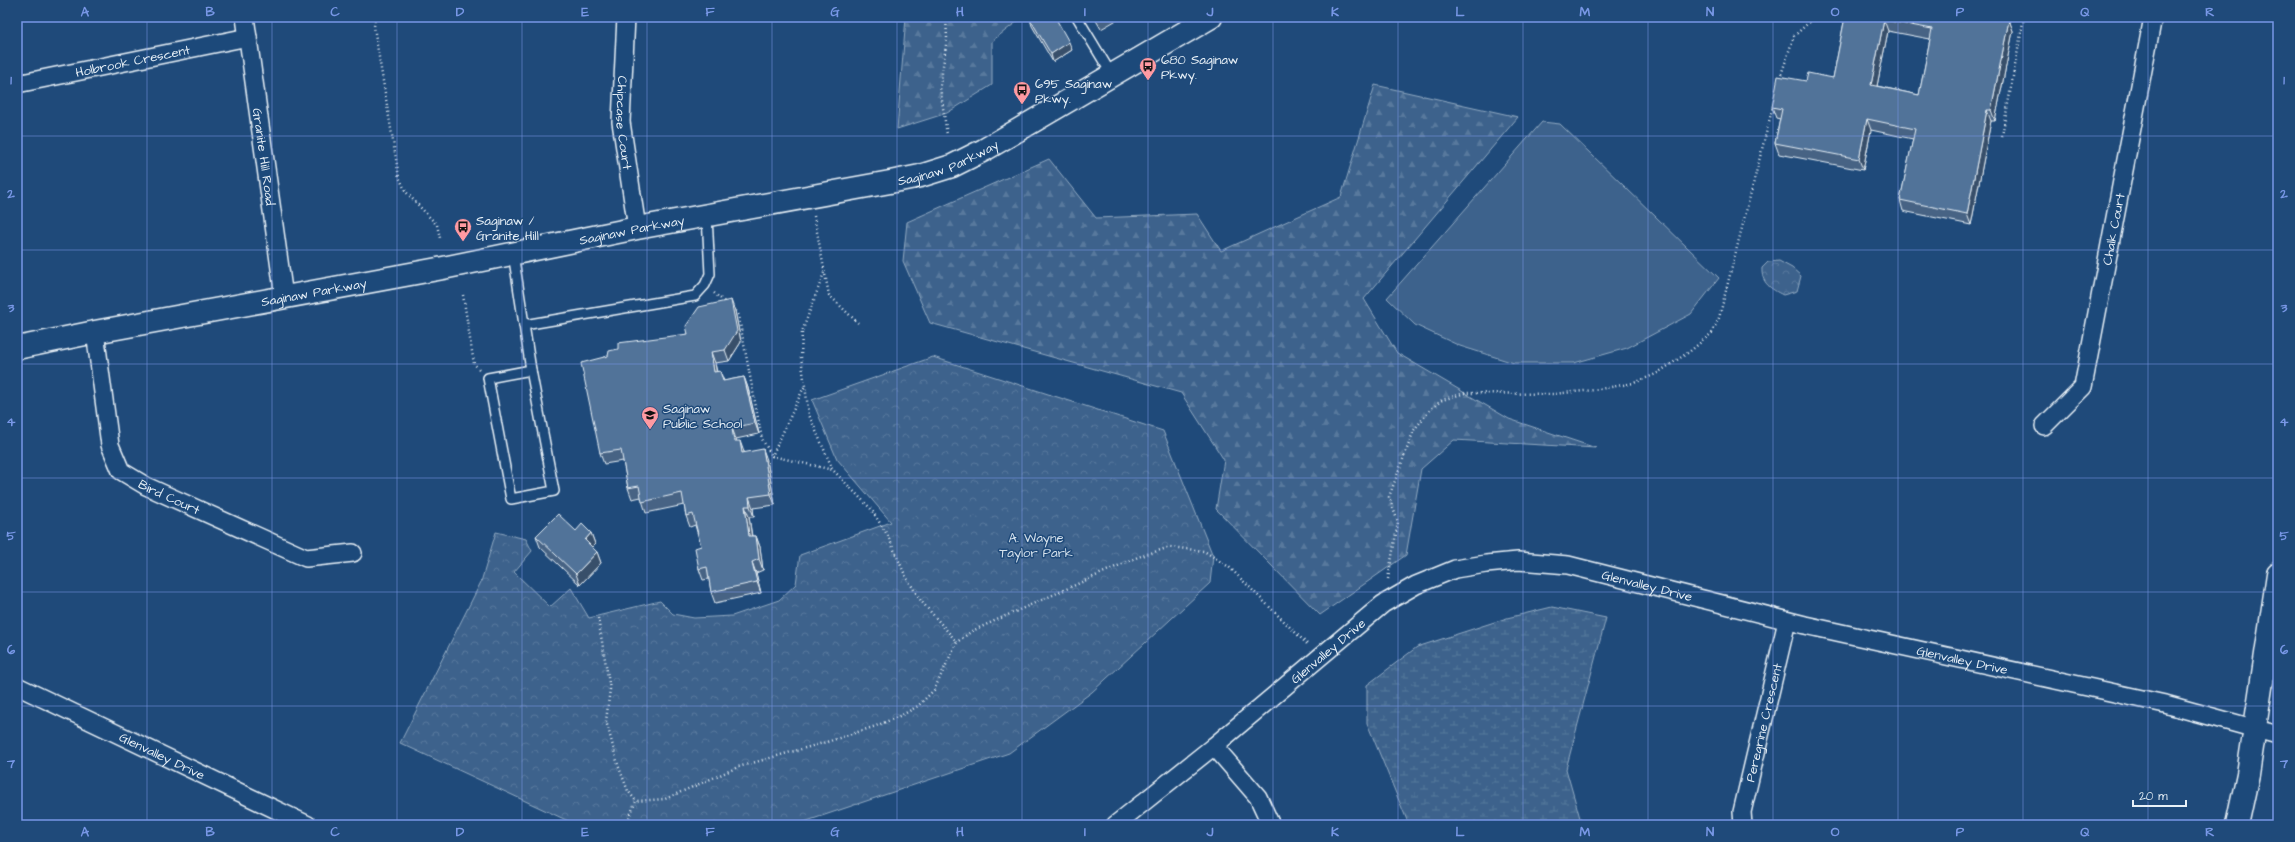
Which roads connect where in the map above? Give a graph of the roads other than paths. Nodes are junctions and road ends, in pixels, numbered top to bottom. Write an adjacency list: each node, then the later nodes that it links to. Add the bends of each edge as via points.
1 (245, 17): 6 (street, Granite Hill Road)
2 (626, 17): 10 (street, Chipcase Court, via 621,122)
3 (1077, 17): 7 (lane)
4 (1211, 17): 7 (street, Saginaw Parkway)
5 (2153, 17): 17 (street, Chalk Court, via 2083,387)
6 (248, 37): 8 (street, Holbrook Crescent); 12 (street, Granite Hill Road)
7 (1112, 75): 9 (street, Saginaw Parkway, via 952,166 920,176 812,198)
8 (17, 84)
9 (706, 216): 10 (street, Saginaw Parkway); 13 (lane, via 710,274 705,285 694,296)
10 (637, 228): 11 (street, Saginaw Parkway)
11 (513, 253): 12 (street, Saginaw Parkway); 13 (lane)
12 (284, 297): 14 (street, Saginaw Parkway)
13 (524, 325): 16 (lane)
14 (95, 332): 15 (street, Saginaw Parkway); 18 (street, Bird Court, via 110,445 121,472 146,486 306,558)
15 (17, 348)
16 (531, 370): 16 (lane, via 554,491 511,499 488,378)
17 (2044, 426)
18 (353, 552)
19 (2278, 574): 22 (street)
20 (1787, 621): 22 (street, Glenvalley Drive, via 2165,704); 24 (street, Glenvalley Drive, via 1568,565 1518,561 1455,569 1416,585 1383,604); 28 (street, Peregrine Crescent, via 1742,812)
21 (17, 686): 25 (street, Glenvalley Drive)
22 (2254, 728): 23 (street, Glenvalley Drive); 29 (street, via 2248,774)
23 (2278, 734)
24 (1214, 746): 26 (street, Glenvalley Drive); 27 (street, via 1258,797)
25 (308, 825)
26 (1115, 825)
27 (1271, 825)
28 (1743, 825)
29 (2237, 825)

